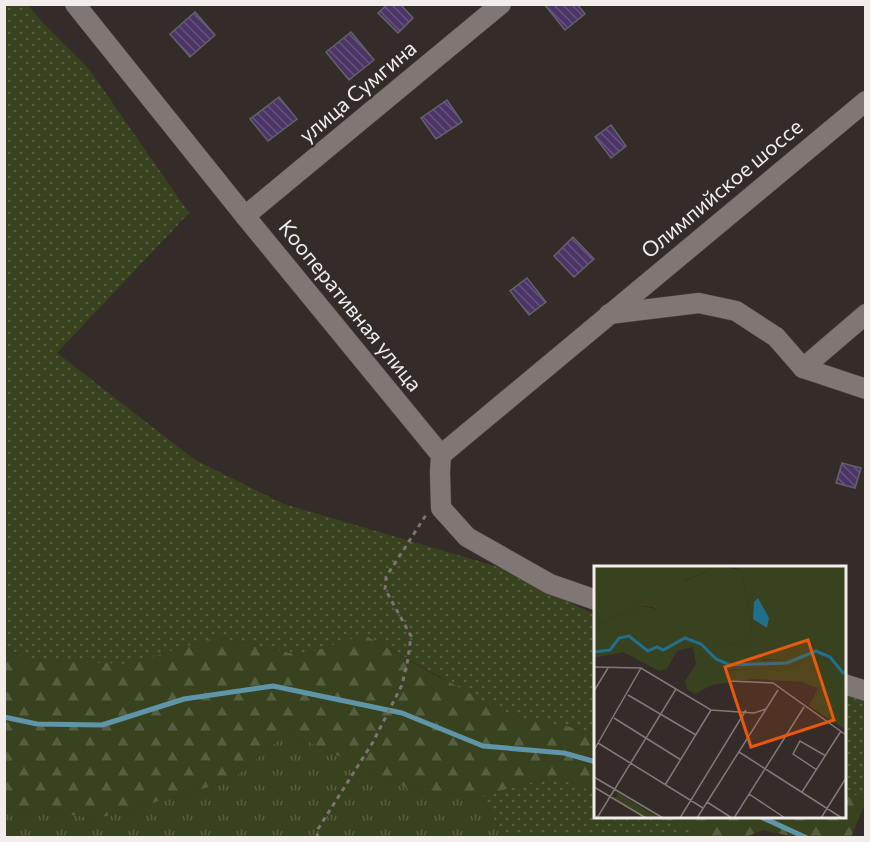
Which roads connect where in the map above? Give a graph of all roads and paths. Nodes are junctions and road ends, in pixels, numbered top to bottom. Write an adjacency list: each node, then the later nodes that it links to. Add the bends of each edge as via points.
1 (75, 4): 4 (street, Кооперативная улица)
2 (501, 4): 4 (street, улица Сумгина)
3 (866, 101): 5 (street, Олимпийское шоссе)
4 (245, 216): 9 (street, Кооперативная улица)
5 (609, 314): 7 (street, via 699,303 736,311 776,337); 9 (street, Олимпийское шоссе)
6 (866, 314): 7 (street)
7 (803, 368): 8 (street)
8 (866, 389)
9 (441, 455): 10 (street)
10 (441, 493): 11 (street, via 441,508 467,537 550,584); 14 (path, via 386,577 385,589 411,636 402,685 373,742 318,829)
11 (594, 599)
12 (846, 685): 13 (street)
13 (866, 691)
14 (317, 837)

